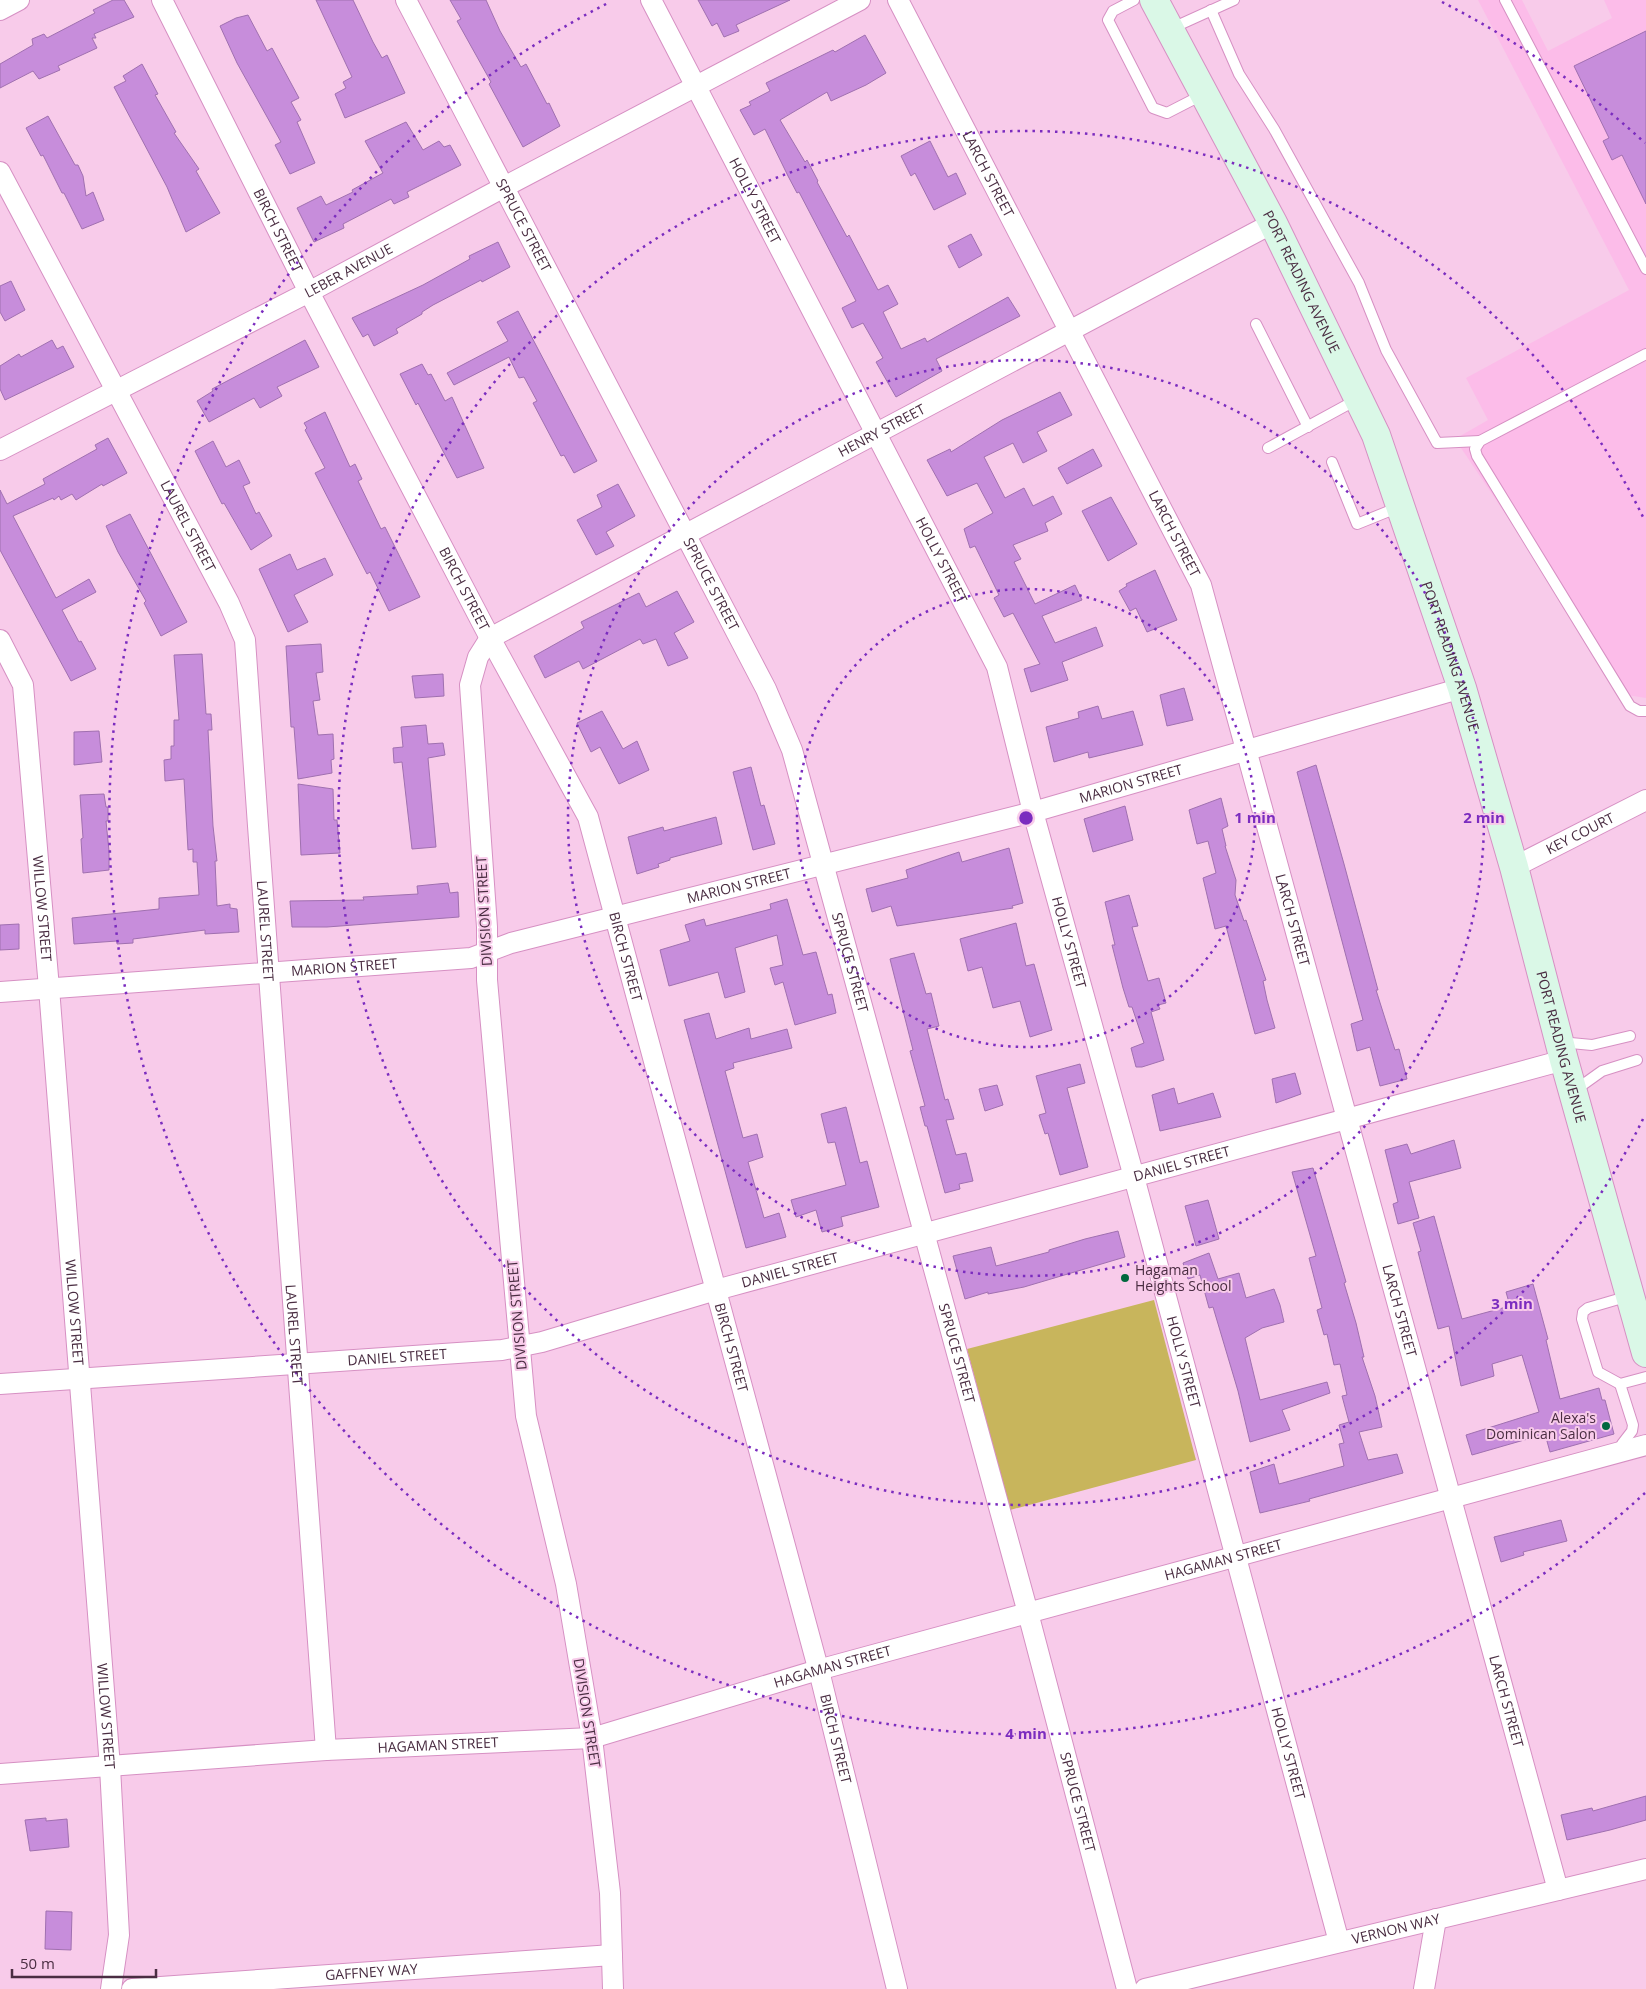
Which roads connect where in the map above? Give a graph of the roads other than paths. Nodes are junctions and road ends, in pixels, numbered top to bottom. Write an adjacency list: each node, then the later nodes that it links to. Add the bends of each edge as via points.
1 (19, 0): 11 (street)
2 (162, 0): 20 (street, BIRCH STREET)
3 (406, 0): 17 (street, SPRUCE STREET)
4 (651, 0): 14 (street, HOLLY STREET)
5 (860, 0): 14 (street, LEBER AVENUE)
6 (898, 0): 22 (street, LARCH STREET)
7 (1134, 0): 15 (lane, via 1113,11 1108,20 1153,108 1168,113)
8 (1154, 0): 13 (street, PORT READING AVENUE)
9 (1234, 0): 12 (lane)
10 (1505, 0): 19 (lane)
11 (0, 10)
12 (1210, 10): 13 (lane); 28 (lane, via 1239,74 1274,129 1359,283 1386,350 1437,443)
13 (1169, 29): 15 (street, PORT READING AVENUE)
14 (696, 86): 17 (street, LEBER AVENUE); 27 (street, HOLLY STREET)
15 (1204, 94): 18 (street, PORT READING AVENUE)
16 (0, 172): 24 (street, LAUREL STREET)
17 (504, 187): 20 (street, LEBER AVENUE); 33 (street, SPRUCE STREET)
18 (1273, 224): 22 (street, HENRY STREET); 25 (street, PORT READING AVENUE)
19 (1646, 269)
20 (309, 292): 24 (street, LEBER AVENUE); 34 (street, BIRCH STREET)
21 (1256, 324): 26 (lane)
22 (1070, 331): 27 (street, HENRY STREET); 38 (street, LARCH STREET, via 1201,585)
23 (1646, 354): 28 (lane)
24 (116, 390): 30 (street, LEBER AVENUE); 45 (street, LAUREL STREET, via 229,603 245,640)
25 (1359, 399): 26 (lane); 32 (street, PORT READING AVENUE, via 1376,435)
26 (1308, 427): 29 (lane)
27 (876, 433): 33 (street, HENRY STREET); 40 (street, HOLLY STREET, via 997,666)
28 (1480, 441): 37 (lane, via 1477,456 1630,706)
29 (1268, 448)
30 (0, 450)
31 (1332, 462): 32 (lane, via 1357,524)
32 (1400, 506): 36 (street, PORT READING AVENUE)
33 (685, 534): 34 (street, HENRY STREET); 41 (street, SPRUCE STREET, via 766,688 792,750)
34 (490, 638): 43 (street, BIRCH STREET, via 588,817); 44 (street, DIVISION STREET, via 478,657 470,685)
35 (0, 640): 46 (street, WILLOW STREET, via 23,685)
36 (1462, 688): 38 (street, MARION STREET); 42 (street, PORT READING AVENUE)
37 (1646, 711)
38 (1247, 751): 40 (street, MARION STREET); 52 (street, LARCH STREET)
39 (1646, 800): 42 (street, KEY COURT)
40 (1033, 812): 41 (street, MARION STREET); 53 (street, HOLLY STREET)
41 (824, 865): 43 (street, MARION STREET); 54 (street, SPRUCE STREET)
42 (1514, 867): 49 (street, PORT READING AVENUE)
43 (615, 917): 44 (street, MARION STREET, via 511,943); 55 (street, BIRCH STREET)
44 (488, 952): 45 (street, MARION STREET, via 472,958); 57 (street, DIVISION STREET, via 487,980)
45 (268, 972): 46 (street, MARION STREET); 59 (street, LAUREL STREET)
46 (49, 988): 47 (street, MARION STREET); 61 (street, WILLOW STREET)
47 (0, 992)
48 (1630, 1036): 49 (lane)
49 (1562, 1051): 51 (street, PORT READING AVENUE); 52 (street, DANIEL STREET)
50 (1636, 1060): 51 (lane, via 1602,1071)
51 (1573, 1091): 56 (street, PORT READING AVENUE)
52 (1348, 1119): 53 (street, DANIEL STREET); 66 (street, LARCH STREET)
53 (1134, 1177): 54 (street, DANIEL STREET); 67 (street, HOLLY STREET)
54 (924, 1234): 55 (street, DANIEL STREET); 68 (street, SPRUCE STREET)
55 (716, 1290): 57 (street, DANIEL STREET, via 542,1342); 69 (street, BIRCH STREET)
56 (1630, 1296): 58 (street, PORT READING AVENUE); 63 (lane, via 1588,1308 1582,1319 1598,1372)
57 (519, 1345): 59 (street, DANIEL STREET, via 502,1350); 70 (street, DIVISION STREET, via 526,1416 566,1584)
58 (1646, 1353)
59 (295, 1365): 61 (street, DANIEL STREET); 71 (street, LAUREL STREET)
60 (1646, 1377): 63 (lane)
61 (79, 1378): 62 (street, DANIEL STREET); 72 (street, WILLOW STREET)
62 (0, 1384)
63 (1620, 1384): 65 (lane, via 1633,1425 1622,1444)
64 (1646, 1445): 65 (street, HAGAMAN STREET)
65 (1624, 1452): 66 (street, HAGAMAN STREET)
66 (1451, 1498): 67 (street, HAGAMAN STREET); 75 (street, LARCH STREET)
67 (1236, 1557): 68 (street, HAGAMAN STREET); 77 (street, HOLLY STREET)
68 (1028, 1613): 69 (street, HAGAMAN STREET); 84 (street, SPRUCE STREET)
69 (818, 1670): 70 (street, HAGAMAN STREET); 83 (street, BIRCH STREET)
70 (592, 1738): 71 (street, HAGAMAN STREET); 78 (street, DIVISION STREET, via 610,1893)
71 (326, 1750): 72 (street, HAGAMAN STREET)
72 (110, 1767): 73 (street, HAGAMAN STREET); 80 (street, WILLOW STREET, via 119,1935)
73 (0, 1774)
74 (1646, 1869): 75 (street, VERNON WAY)
75 (1558, 1890): 76 (street, VERNON WAY)
76 (1436, 1919): 77 (street, VERNON WAY); 86 (street)
77 (1338, 1942): 79 (street, VERNON WAY)
78 (612, 1955): 81 (street, GAFFNEY WAY); 82 (street, DIVISION STREET)
79 (1190, 1984): 85 (street, VERNON WAY)
80 (111, 1989)
81 (132, 1989)
82 (613, 1989)
83 (897, 1989)
84 (1127, 1989)
85 (1145, 1989)
86 (1424, 1989)

